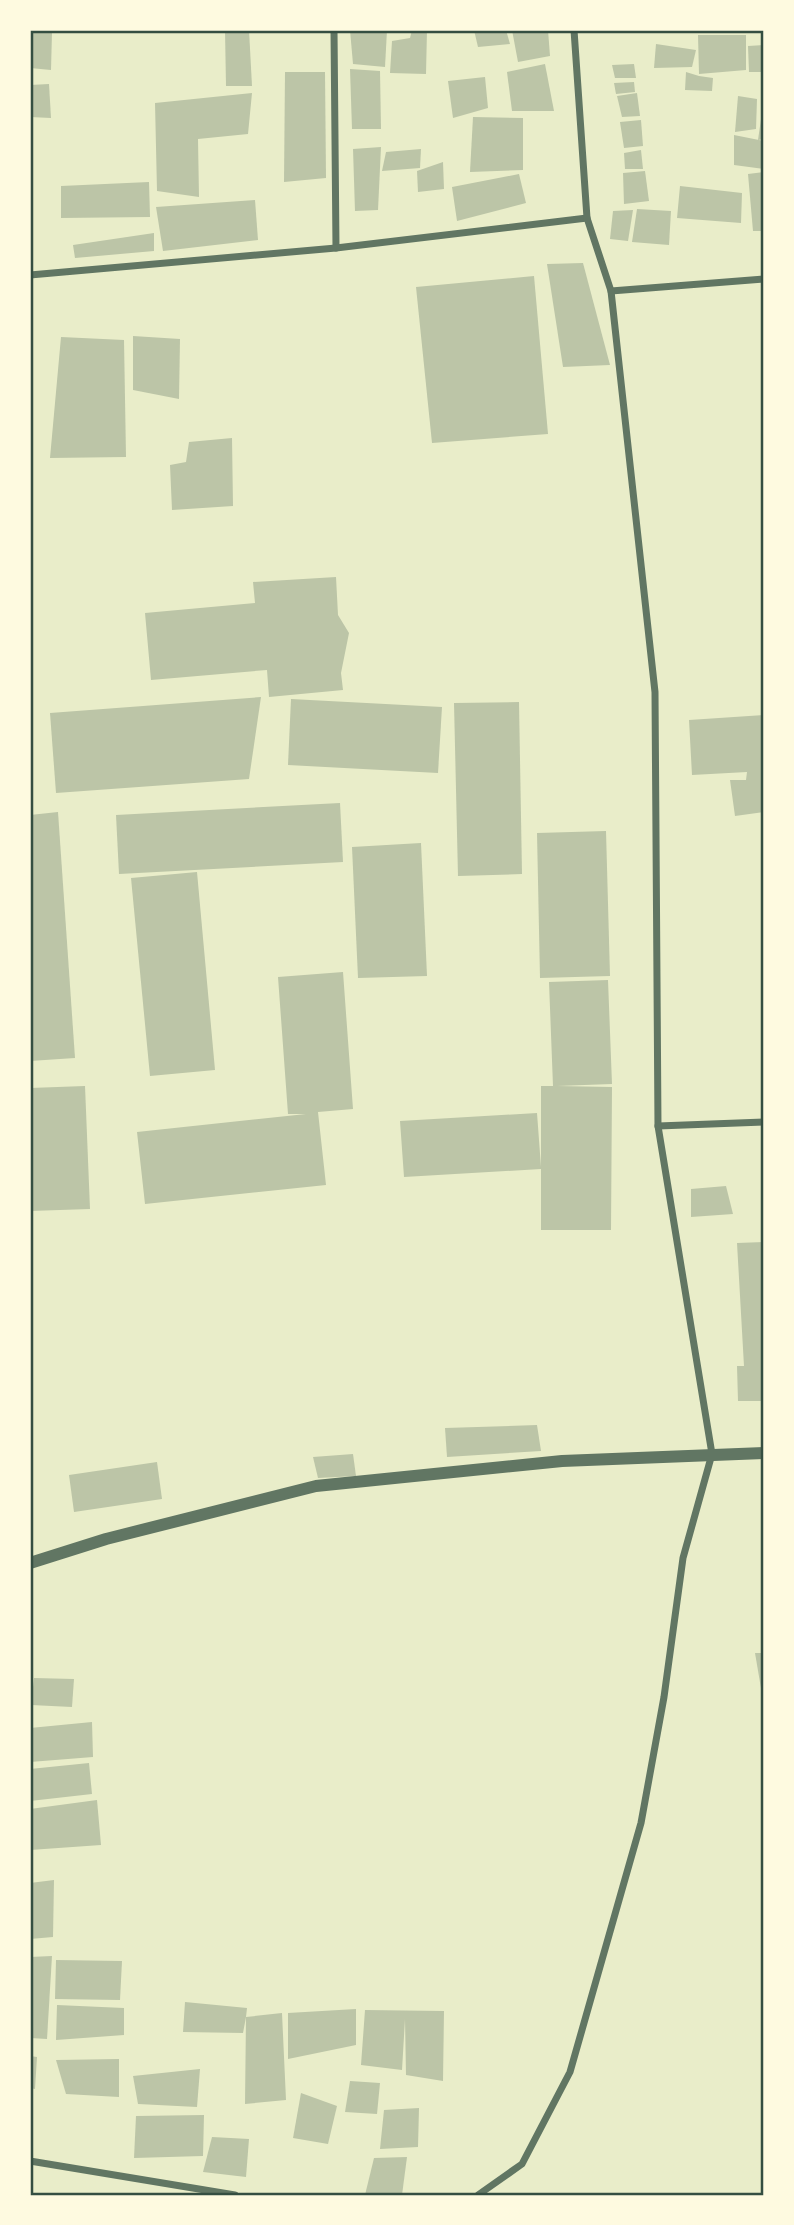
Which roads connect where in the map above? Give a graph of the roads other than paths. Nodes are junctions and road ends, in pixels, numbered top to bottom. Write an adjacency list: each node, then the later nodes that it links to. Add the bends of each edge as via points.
1 (334, 30): 4 (street)
2 (574, 30): 3 (street)
3 (587, 218): 4 (street); 7 (street)
4 (336, 248): 5 (street)
5 (30, 275)
6 (764, 279): 7 (street)
7 (611, 291): 9 (street, via 655,692)
8 (764, 1122): 9 (street)
9 (657, 1126): 11 (street)
10 (764, 1453): 11 (street)
11 (712, 1454): 12 (street, via 562,1461 316,1486); 15 (street, via 684,1558 641,1823 570,2072 522,2164)
12 (30, 1563)
13 (30, 2161): 14 (street)
14 (235, 2195)
15 (478, 2195)

